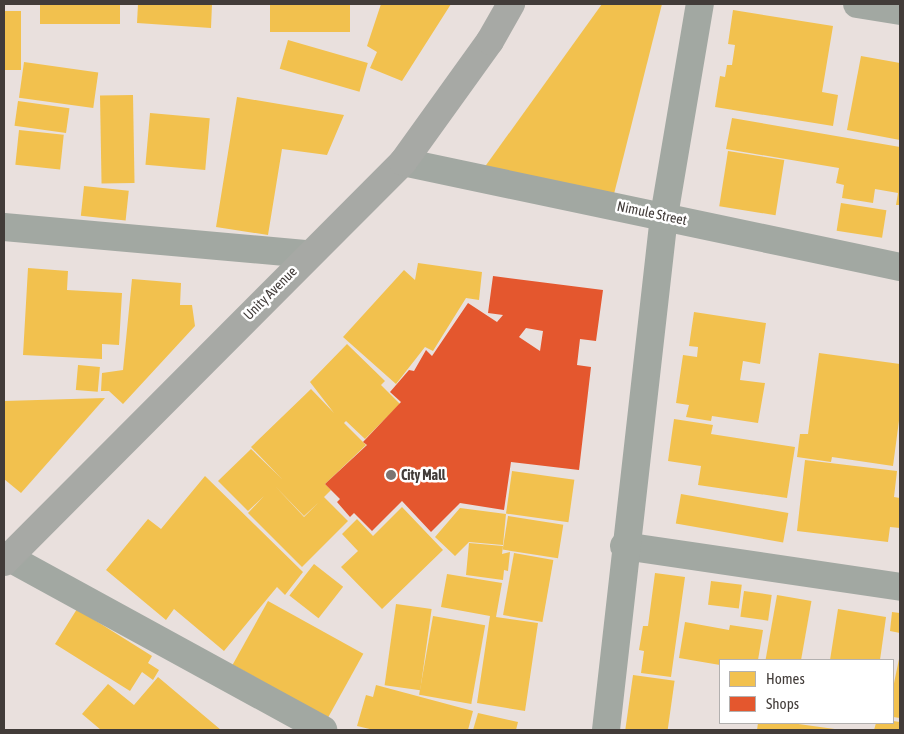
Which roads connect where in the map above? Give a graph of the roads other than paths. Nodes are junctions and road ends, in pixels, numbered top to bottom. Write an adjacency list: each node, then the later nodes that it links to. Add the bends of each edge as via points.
1 (511, 4): 5 (main road, Unity Avenue, via 490,41)
2 (700, 4): 6 (street)
3 (857, 4): 4 (street)
4 (900, 11)
5 (403, 162): 6 (street, Nimule Street); 8 (main road, Unity Avenue)
6 (664, 216): 9 (street, Nimule Street); 10 (street)
7 (4, 227): 8 (street)
8 (308, 254): 11 (main road, Unity Avenue)
9 (900, 267)
10 (624, 546): 12 (street); 14 (street)
11 (5, 557): 13 (street)
12 (900, 587)
13 (323, 730)
14 (606, 730)

